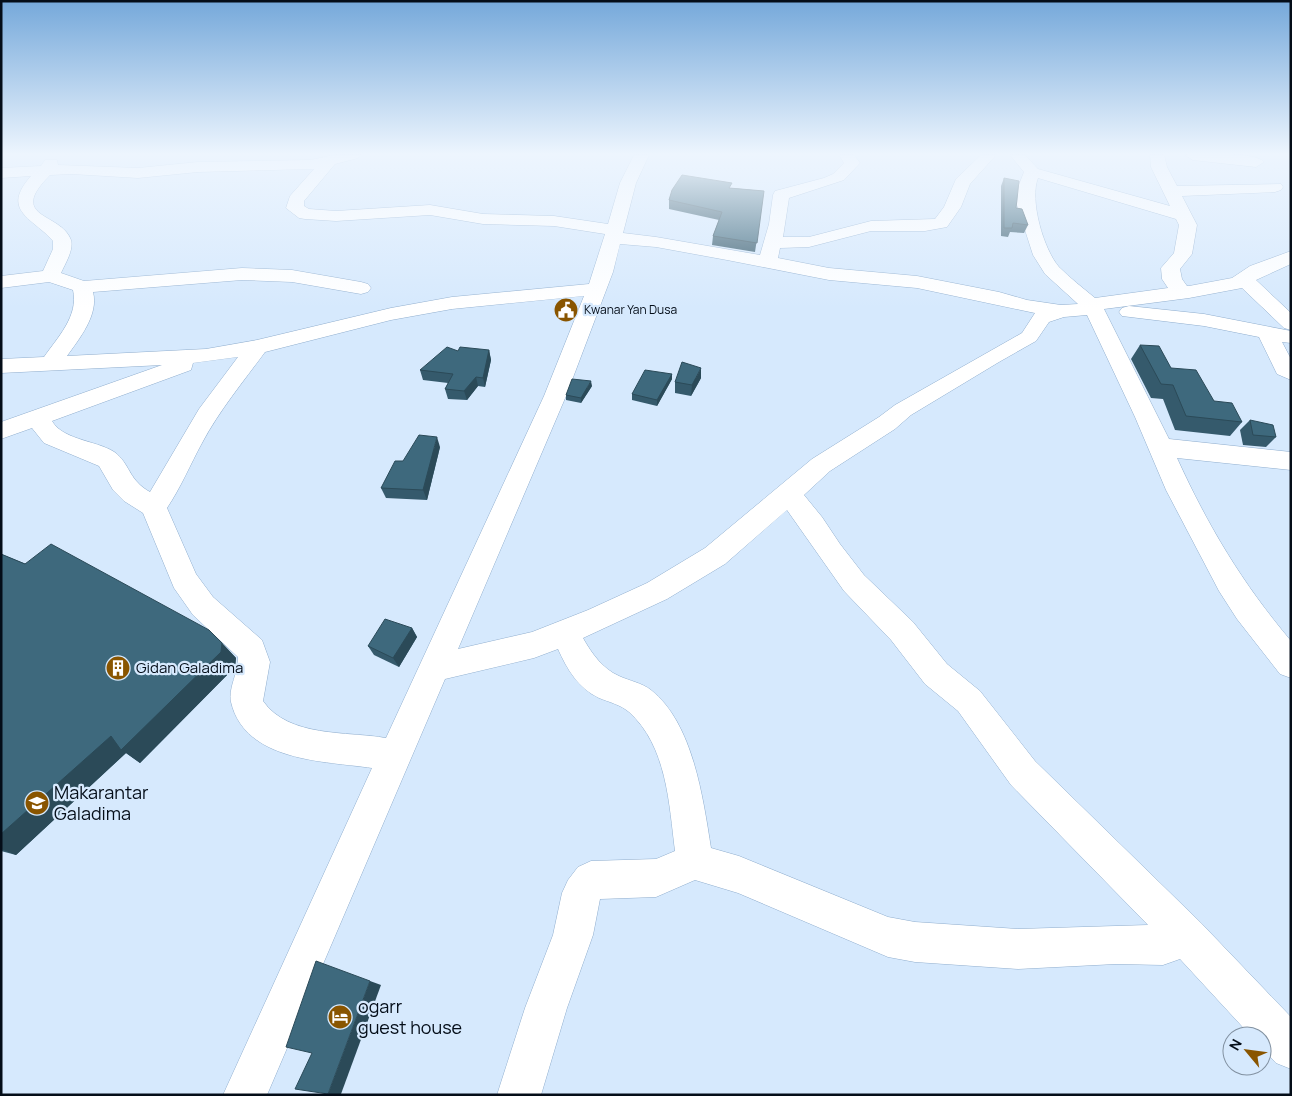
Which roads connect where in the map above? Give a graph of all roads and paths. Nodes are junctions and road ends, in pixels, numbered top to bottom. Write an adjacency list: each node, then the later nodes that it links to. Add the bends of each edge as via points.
1 (26, 206): 14 (street, via 33,218 53,229 62,240 62,250)
2 (295, 206): 10 (street, via 300,212 311,215 358,216 425,210 483,219 554,221)
3 (622, 206): 10 (street)
4 (780, 206): 11 (street)
5 (952, 206): 11 (street, via 941,223 933,226 871,226 809,242)
6 (1026, 206): 21 (street, via 1042,255 1052,270)
7 (1152, 206): 9 (street)
8 (1179, 206): 9 (street)
9 (1184, 216): 20 (street, via 1188,225 1184,254 1170,268 1172,279)
10 (614, 234): 13 (street); 19 (street)
11 (773, 243): 13 (street)
12 (1291, 257): 15 (street, via 1257,270)
13 (767, 262): 22 (street, via 829,274 917,282)
14 (50, 276): 16 (street); 17 (street)
15 (1244, 279): 20 (street, via 1227,286); 23 (street)
16 (1, 282)
17 (82, 287): 18 (street, via 242,274 292,276); 28 (street, via 85,294 82,311)
18 (360, 288)
19 (596, 289): 26 (street, via 452,303 391,314); 39 (street, via 521,476)
20 (1181, 293): 21 (street, via 1102,302)
21 (1094, 309): 22 (street); 24 (street, via 1176,315); 33 (street)
22 (1061, 311): 35 (street, via 1042,318 1029,336 1019,343 903,410 821,465)
23 (1291, 324)
24 (1267, 332): 25 (street); 30 (street, via 1285,369)
25 (1291, 337)
26 (257, 347): 27 (street); 36 (street, via 207,415)
27 (206, 356): 28 (street); 31 (street)
28 (50, 364): 29 (street)
29 (1, 366)
30 (1291, 373)
31 (38, 417): 32 (street); 36 (street, via 53,437 108,460 133,494)
32 (2, 430)
33 (1159, 447): 34 (street); 38 (street, via 1229,583 1247,610)
34 (1291, 461)
35 (788, 494): 37 (street, via 762,520 715,556 657,591); 42 (street, via 854,583 902,632 936,674 969,701 1024,773)
36 (154, 507): 40 (street, via 184,580 203,606 254,653 255,665 247,700 263,724 299,742)
37 (564, 633): 39 (street, via 513,651); 41 (street, via 580,662 593,676 640,701 663,729 684,795)
38 (1285, 649)
39 (434, 668): 40 (street)
40 (395, 756): 44 (street)
41 (695, 861): 42 (street, via 739,875 888,937 915,942 1018,950 1116,944 1163,945); 45 (street, via 656,878 591,880 584,886 573,935)
42 (1187, 937): 43 (street)
43 (1291, 1048)
44 (245, 1095)
45 (519, 1095)

